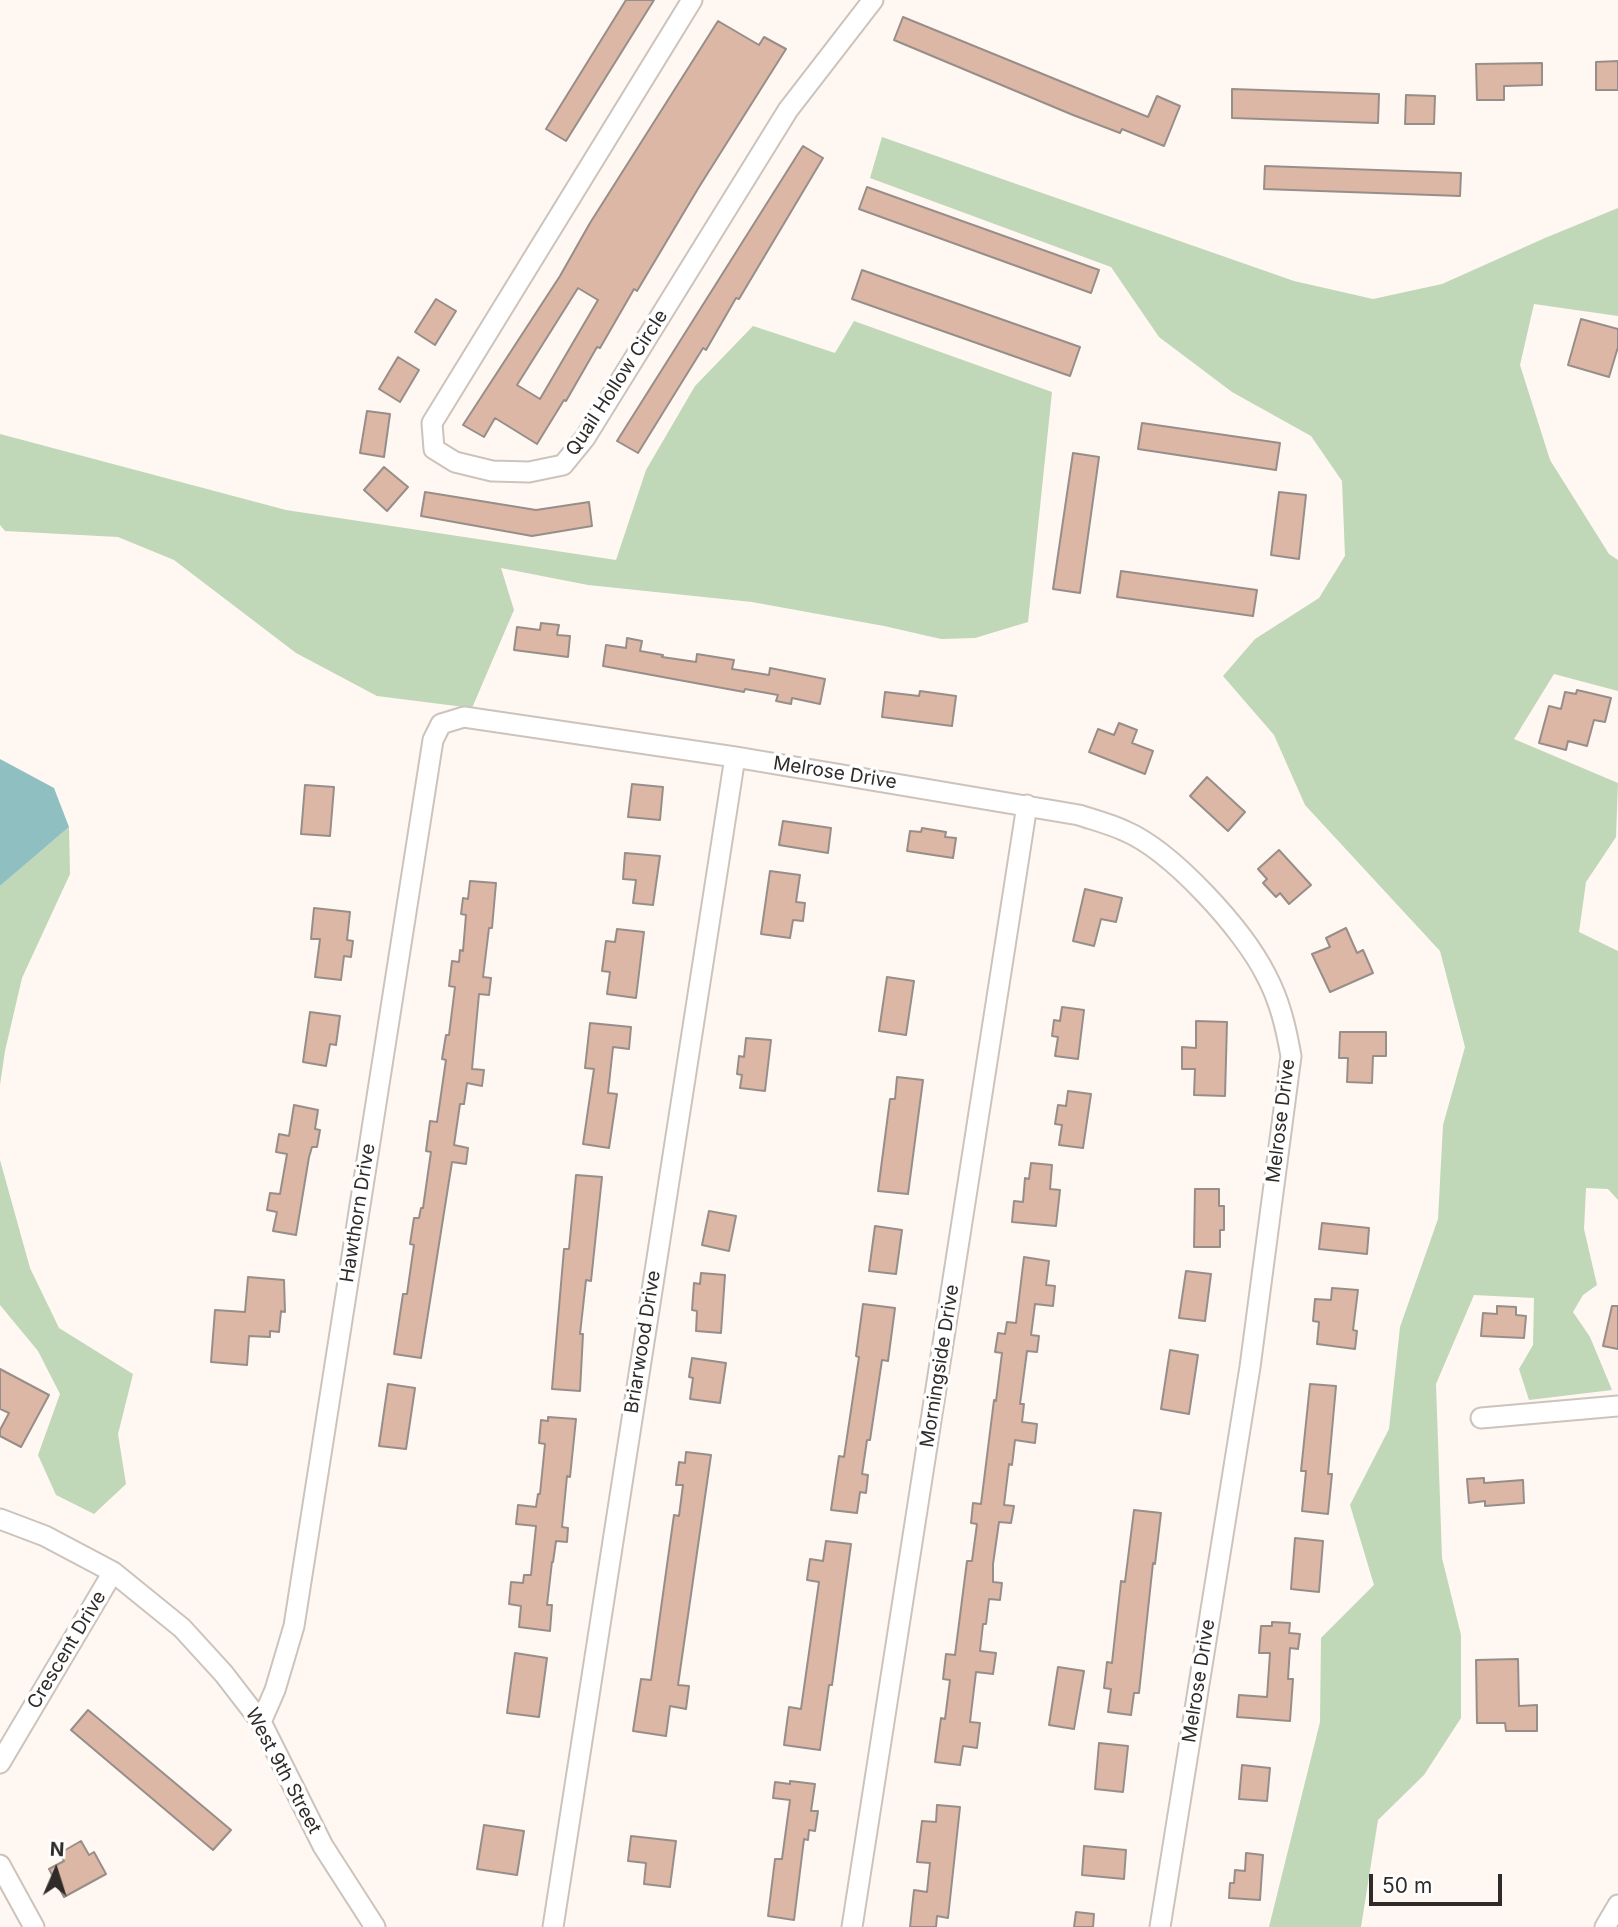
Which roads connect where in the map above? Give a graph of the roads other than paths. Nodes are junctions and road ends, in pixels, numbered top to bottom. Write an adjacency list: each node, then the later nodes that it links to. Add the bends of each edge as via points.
1 (692, 0): 2 (street, Quail Hollow Circle, via 432,423 434,449 454,462 492,471 529,472 562,465 584,438 788,110)
2 (873, 0)
3 (464, 717): 4 (street, Melrose Drive); 10 (street, Hawthorn Drive, via 441,724 433,740 293,1626)
4 (735, 757): 5 (street, Melrose Drive); 16 (street, Briarwood Drive)
5 (1027, 805): 17 (street, Morningside Drive); 18 (street, Melrose Drive, via 1079,815 1126,831 1182,872 1241,936 1266,973 1283,1014 1291,1056 1250,1367)
6 (1618, 1406): 7 (street)
7 (1481, 1418)
8 (0, 1519): 9 (street, Crescent Drive, via 46,1536)
9 (113, 1572): 10 (street, West 9th Street, via 182,1628); 11 (street, Crescent Drive)
10 (261, 1722): 15 (street, West 9th Street, via 323,1846)
11 (0, 1763)
12 (0, 1866): 14 (street)
13 (1618, 1905): 19 (street)
14 (34, 1927)
15 (374, 1927)
16 (553, 1927)
17 (852, 1927)
18 (1160, 1927)
19 (1605, 1927)

